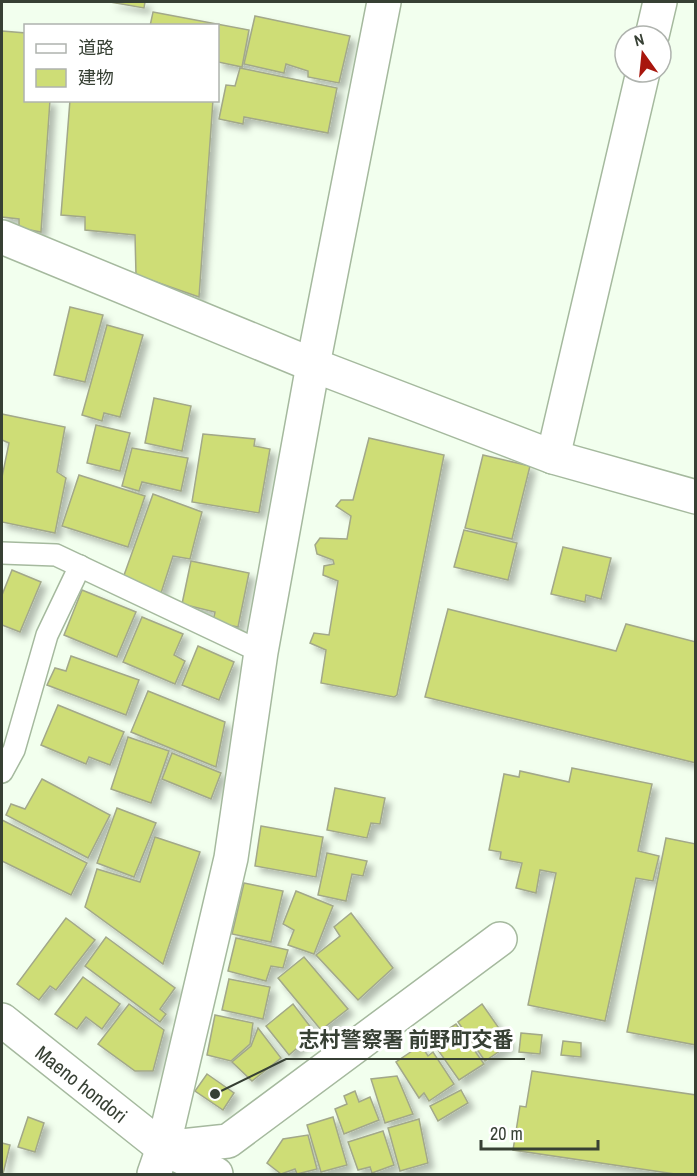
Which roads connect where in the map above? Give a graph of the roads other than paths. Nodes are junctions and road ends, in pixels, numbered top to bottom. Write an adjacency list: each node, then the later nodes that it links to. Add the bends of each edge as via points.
1 (384, 2): 6 (street)
2 (660, 2): 3 (street)
3 (655, 24)
4 (640, 84): 7 (street)
5 (2, 237): 6 (street)
6 (313, 365): 7 (street); 11 (street)
7 (553, 457): 8 (street)
8 (696, 497)
9 (2, 553): 10 (lane, via 56,555)
10 (80, 566): 11 (lane); 12 (lane, via 47,635 14,750)
11 (261, 652): 15 (street, via 231,858)
12 (2, 772)
13 (501, 939): 15 (street, via 228,1141)
14 (2, 1020): 15 (street, Maeno hondori)
15 (159, 1161): 16 (street, Maeno hondori)
16 (216, 1174)

